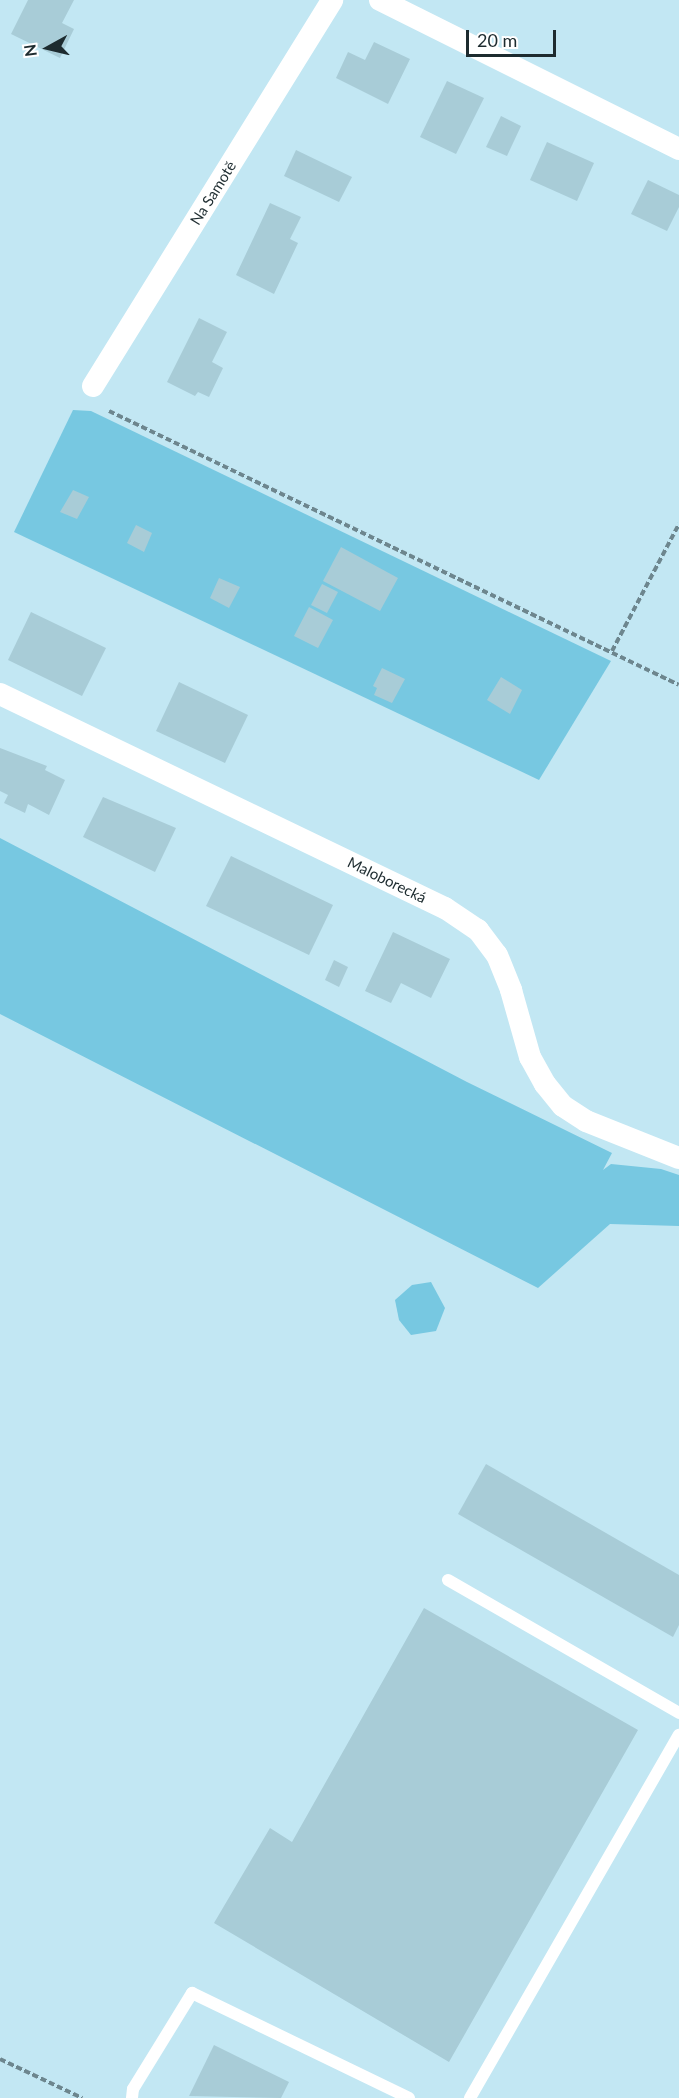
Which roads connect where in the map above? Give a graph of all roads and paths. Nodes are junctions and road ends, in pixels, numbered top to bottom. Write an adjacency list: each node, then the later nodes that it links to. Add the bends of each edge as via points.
1 (332, 0): 4 (street, Na Samotě)
2 (380, 0): 3 (street)
3 (679, 149)
4 (93, 386)
5 (109, 411): 7 (path)
6 (679, 524): 7 (path)
7 (612, 651): 8 (path)
8 (679, 685)
9 (0, 694): 10 (street, Maloborecká, via 445,908 478,930 497,955 531,1057 545,1084 563,1106 586,1121)
10 (679, 1158)
11 (448, 1580): 12 (lane)
12 (679, 1713)
13 (679, 1735): 18 (lane)
14 (0, 2059): 15 (path)
15 (82, 2098)
16 (132, 2098): 17 (lane, via 133,2089 192,1993)
17 (409, 2098)
18 (470, 2098)

